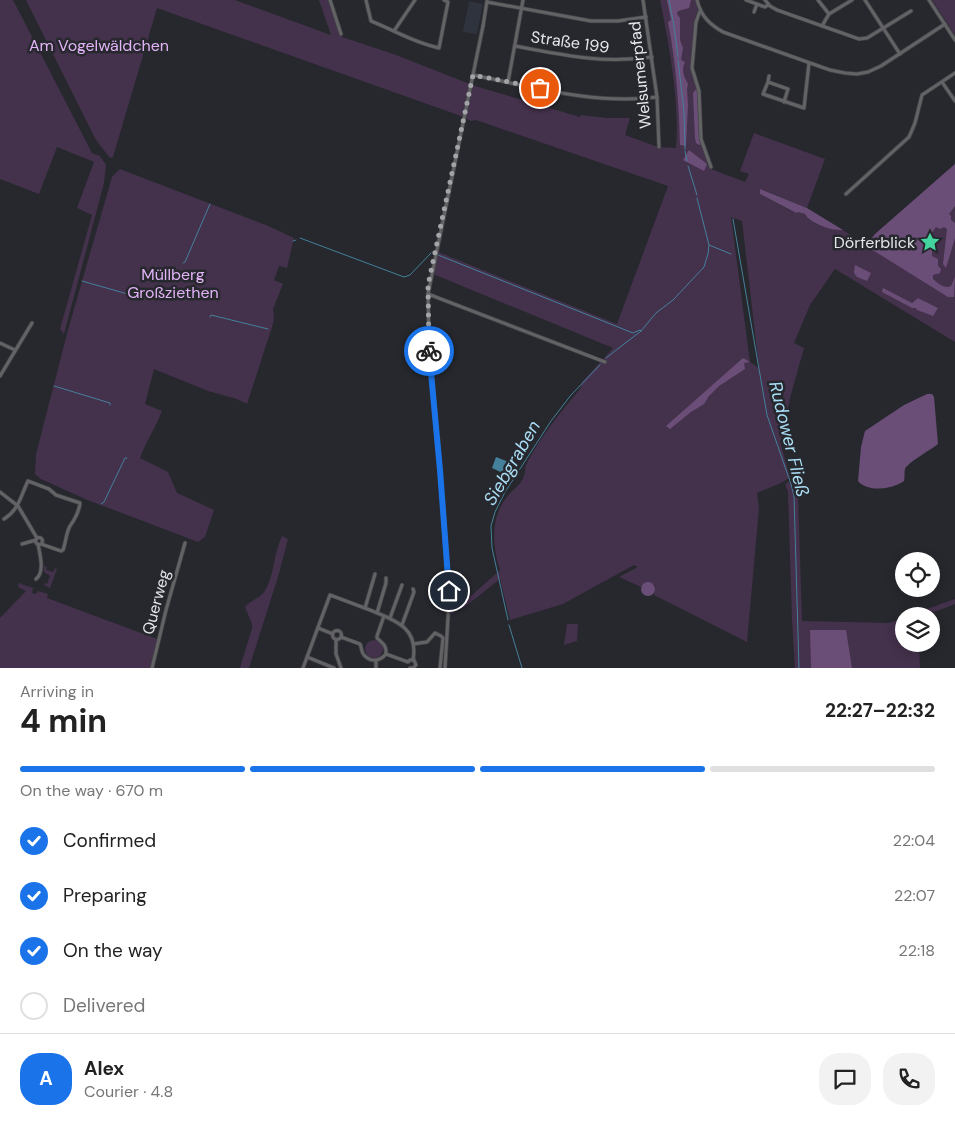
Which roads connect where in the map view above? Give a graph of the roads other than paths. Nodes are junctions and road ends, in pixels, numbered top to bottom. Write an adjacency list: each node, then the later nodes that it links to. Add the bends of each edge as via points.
1 (330, 0): 27 (street)
2 (366, 0): 26 (street, via 370,19)
3 (415, 0): 26 (street)
4 (444, 0): 26 (street, via 448,2 439,48)
5 (523, 0): 17 (street)
6 (644, 0): 22 (street, Welsumerpfad)
7 (696, 0): 18 (street)
8 (746, 0): 15 (street)
9 (765, 0): 16 (street)
10 (818, 0): 21 (street)
11 (852, 0): 21 (street)
12 (865, 0): 25 (street)
13 (929, 0): 23 (street)
14 (487, 1): 17 (street); 34 (street)
15 (757, 4): 16 (street); 20 (street)
16 (768, 4): 24 (street)
17 (522, 8): 22 (street, via 598,21); 29 (street)
18 (700, 11): 32 (street, via 711,25 723,32); 43 (street, via 692,68 699,91 701,139)
19 (911, 11): 25 (street)
20 (754, 12)
21 (829, 14): 24 (street)
22 (646, 17): 31 (street, Welsumerpfad)
23 (945, 24): 28 (street); 30 (street)
24 (822, 26): 25 (street, via 863,39)
25 (884, 28): 30 (street)
26 (394, 32)
27 (341, 34)
28 (955, 40)
29 (515, 46): 31 (street, Straße 199, via 595,60); 36 (street)
30 (900, 54): 32 (street, via 873,70 857,74 840,73)
31 (652, 57): 39 (street, Welsumerpfad)
32 (809, 63): 41 (street, via 804,108)
33 (955, 73): 38 (street)
34 (473, 75): 36 (street); 45 (street)
35 (769, 76): 37 (street)
36 (508, 82): 39 (street, via 602,99)
37 (768, 82): 41 (street, via 788,89); 41 (street, via 763,94)
38 (942, 82): 40 (street); 44 (street, via 920,97 915,123 907,140)
39 (657, 97): 42 (street, Welsumerpfad)
40 (955, 101)
41 (784, 102)
42 (659, 147)
43 (711, 167)
44 (846, 194)
45 (428, 294): 49 (street); 86 (street, via 449,601)
46 (32, 323): 48 (street)
47 (0, 343): 48 (street)
48 (15, 350): 50 (street)
49 (605, 362)
50 (0, 376)
51 (0, 492): 52 (street)
52 (18, 506): 53 (street); 54 (street); 57 (street, via 28,481 80,504 63,550)
53 (4, 519)
54 (36, 539): 56 (street); 57 (street); 57 (street, via 42,538)
55 (186, 543): 79 (street, Querweg)
56 (22, 544)
57 (40, 544): 60 (street, via 41,572)
58 (376, 574): 63 (street)
59 (386, 578): 64 (street)
60 (36, 579)
61 (402, 585): 66 (street)
62 (413, 589): 67 (street)
63 (365, 608): 64 (street); 68 (street, via 330,595)
64 (377, 613): 65 (street)
65 (384, 616): 66 (street); 73 (street, via 377,638 385,645)
66 (390, 618): 67 (street)
67 (402, 625): 72 (street)
68 (318, 628): 69 (street); 74 (street)
69 (333, 634): 70 (street, via 338,631); 71 (street)
70 (341, 637): 71 (street); 75 (street, via 360,644 365,656)
71 (336, 640): 78 (street)
72 (413, 644): 76 (street); 85 (street, via 427,642 435,633 441,636)
73 (386, 654): 75 (street); 77 (street)
74 (308, 657): 80 (street); 81 (street)
75 (376, 660): 82 (street)
76 (413, 660): 77 (street); 83 (street, via 416,662)
77 (408, 662): 83 (street)
78 (340, 667): 81 (street)
79 (152, 668)
80 (304, 668)
81 (334, 668)
82 (376, 668)
83 (412, 668): 84 (street)
84 (421, 668)
85 (440, 668)
86 (445, 668)

